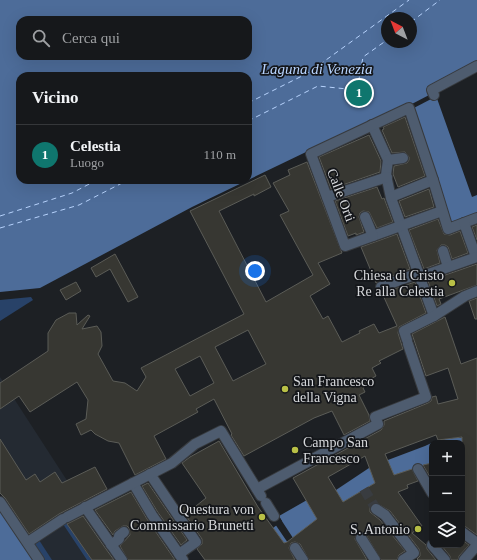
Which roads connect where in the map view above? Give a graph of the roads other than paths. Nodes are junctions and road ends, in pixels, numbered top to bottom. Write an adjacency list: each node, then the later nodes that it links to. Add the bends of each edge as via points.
1 (477, 66): 2 (street, via 432,90)
2 (434, 95)
3 (372, 125): 5 (street); 7 (street, via 409,108 413,132); 8 (street, Calle Orti, via 311,154)
4 (403, 158): 5 (street)
5 (388, 160): 6 (street)
6 (387, 177): 8 (street); 9 (street)
7 (433, 180): 9 (street); 10 (street)
8 (327, 197): 15 (street, Calle Orti, via 345,246)
9 (390, 197): 14 (street)
10 (442, 211): 13 (street, via 448,229); 14 (street)
11 (365, 217): 15 (street)
12 (477, 218): 13 (street)
13 (464, 223): 17 (street)
14 (400, 226): 15 (street); 19 (street)
15 (373, 236)
16 (443, 251): 18 (street)
17 (477, 257): 18 (street)
18 (448, 267): 19 (street)
19 (421, 279): 20 (street); 22 (street)
20 (381, 287)
21 (477, 292): 22 (street, via 465,296)
22 (434, 316): 27 (street, via 406,339 426,397 375,417 378,424 347,440)
23 (418, 469): 26 (street)
24 (150, 474): 25 (street); 27 (street, via 172,463 195,444 221,431); 40 (street, via 196,542)
25 (133, 482): 29 (street); 40 (street)
26 (429, 489)
27 (261, 496): 31 (street)
28 (0, 502): 35 (street)
29 (85, 507): 35 (street); 37 (street)
30 (376, 508): 45 (street, via 414,553)
31 (274, 516)
32 (124, 532): 37 (street)
33 (465, 534): 36 (street)
34 (361, 538): 44 (street)
35 (28, 542): 41 (street)
36 (477, 544): 47 (street)
37 (111, 545): 42 (street)
38 (295, 548): 43 (street)
39 (435, 548): 46 (street)
40 (180, 555)
41 (39, 560)
42 (122, 560)
43 (304, 560)
44 (375, 560)
45 (403, 560)
46 (445, 560)
47 (464, 560)

